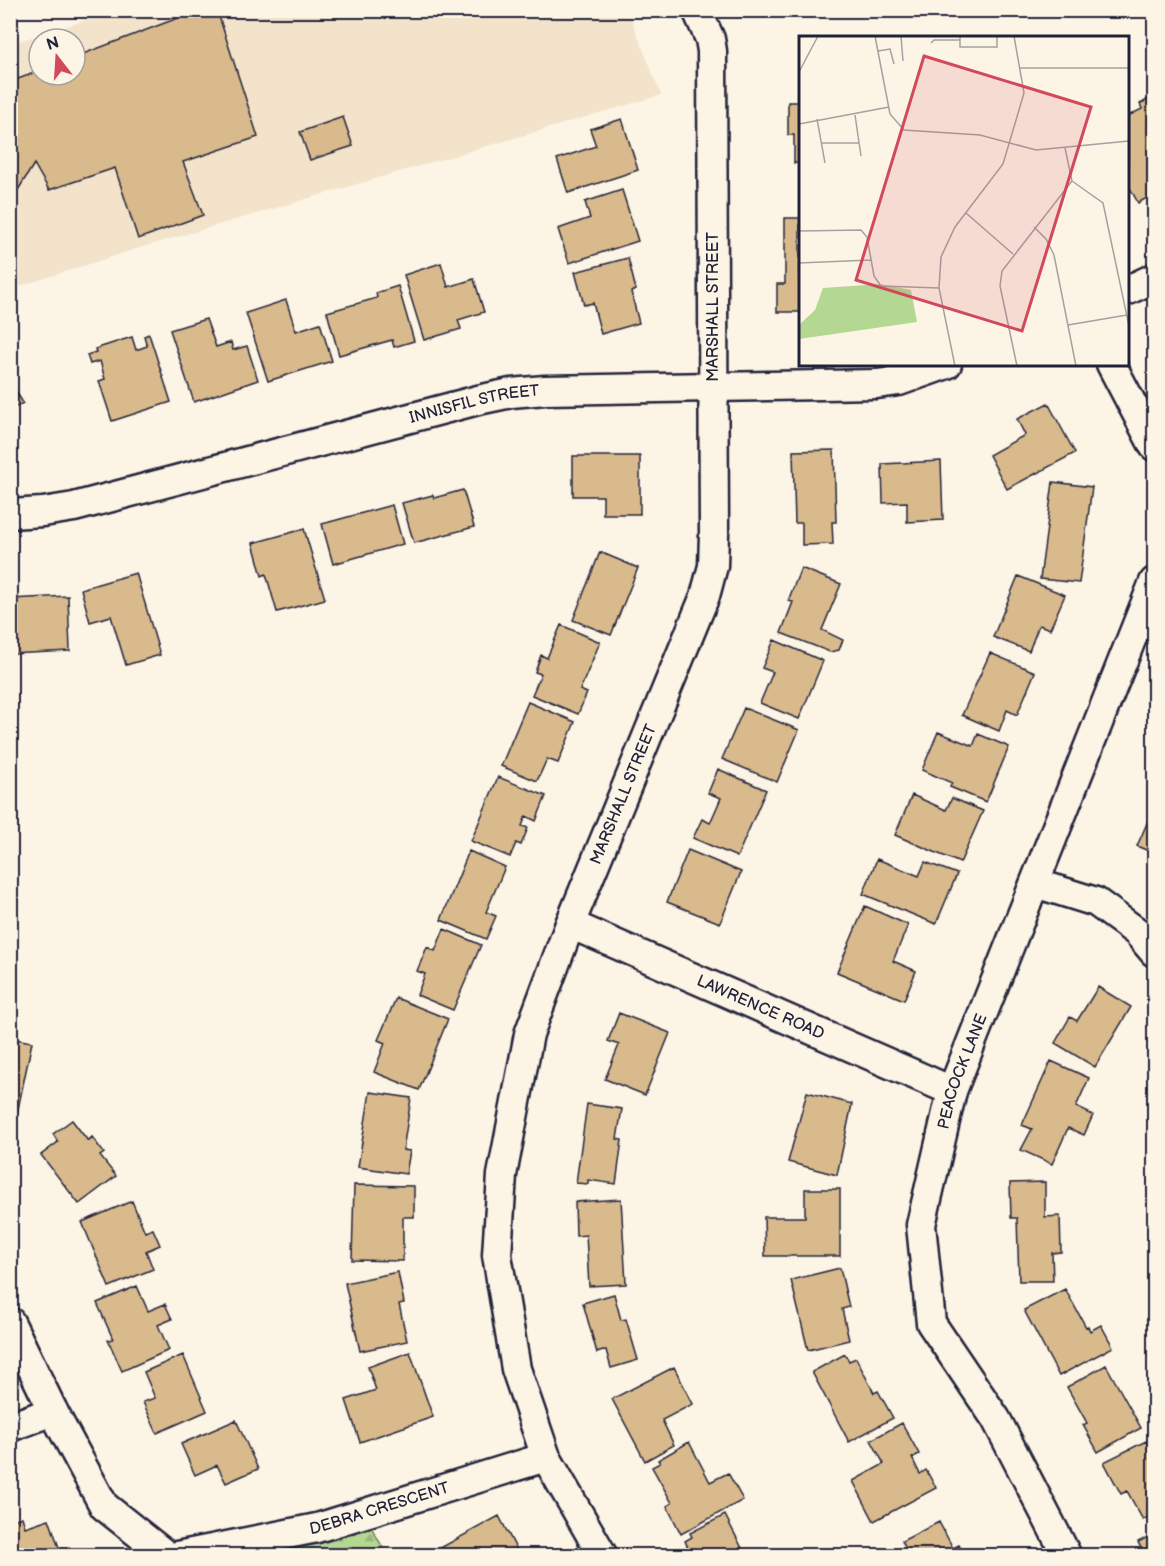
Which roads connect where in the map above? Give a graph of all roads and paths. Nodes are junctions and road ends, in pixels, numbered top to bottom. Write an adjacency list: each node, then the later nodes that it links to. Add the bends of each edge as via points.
1 (697, 10): 6 (street, MARSHALL STREET, via 712,51)
2 (1155, 278): 3 (street)
3 (1129, 290)
4 (941, 366): 6 (street, INNISFIL STREET, via 899,381 877,384)
5 (1113, 366): 7 (street)
6 (713, 387): 8 (street, INNISFIL STREET, via 511,393 74,507); 11 (street, MARSHALL STREET, via 713,566 705,596)
7 (1155, 446)
8 (10, 514)
9 (1155, 582): 10 (street, PEACOCK LANE)
10 (1035, 883): 12 (street, via 1096,902 1137,932); 13 (street, PEACOCK LANE)
11 (570, 924): 13 (street, LAWRENCE ROAD); 17 (street, MARSHALL STREET, via 528,1034 501,1175 497,1255 516,1369)
12 (1155, 952)
13 (952, 1091): 21 (street, PEACOCK LANE, via 921,1225 932,1323 996,1419)
14 (10, 1322): 15 (street)
15 (53, 1410): 16 (street); 18 (street, via 104,1506)
16 (10, 1427)
17 (546, 1457): 19 (street, DEBRA CRESCENT, via 317,1528); 20 (street, MARSHALL STREET)
18 (167, 1556)
19 (177, 1556)
20 (603, 1556)
21 (1067, 1556)

